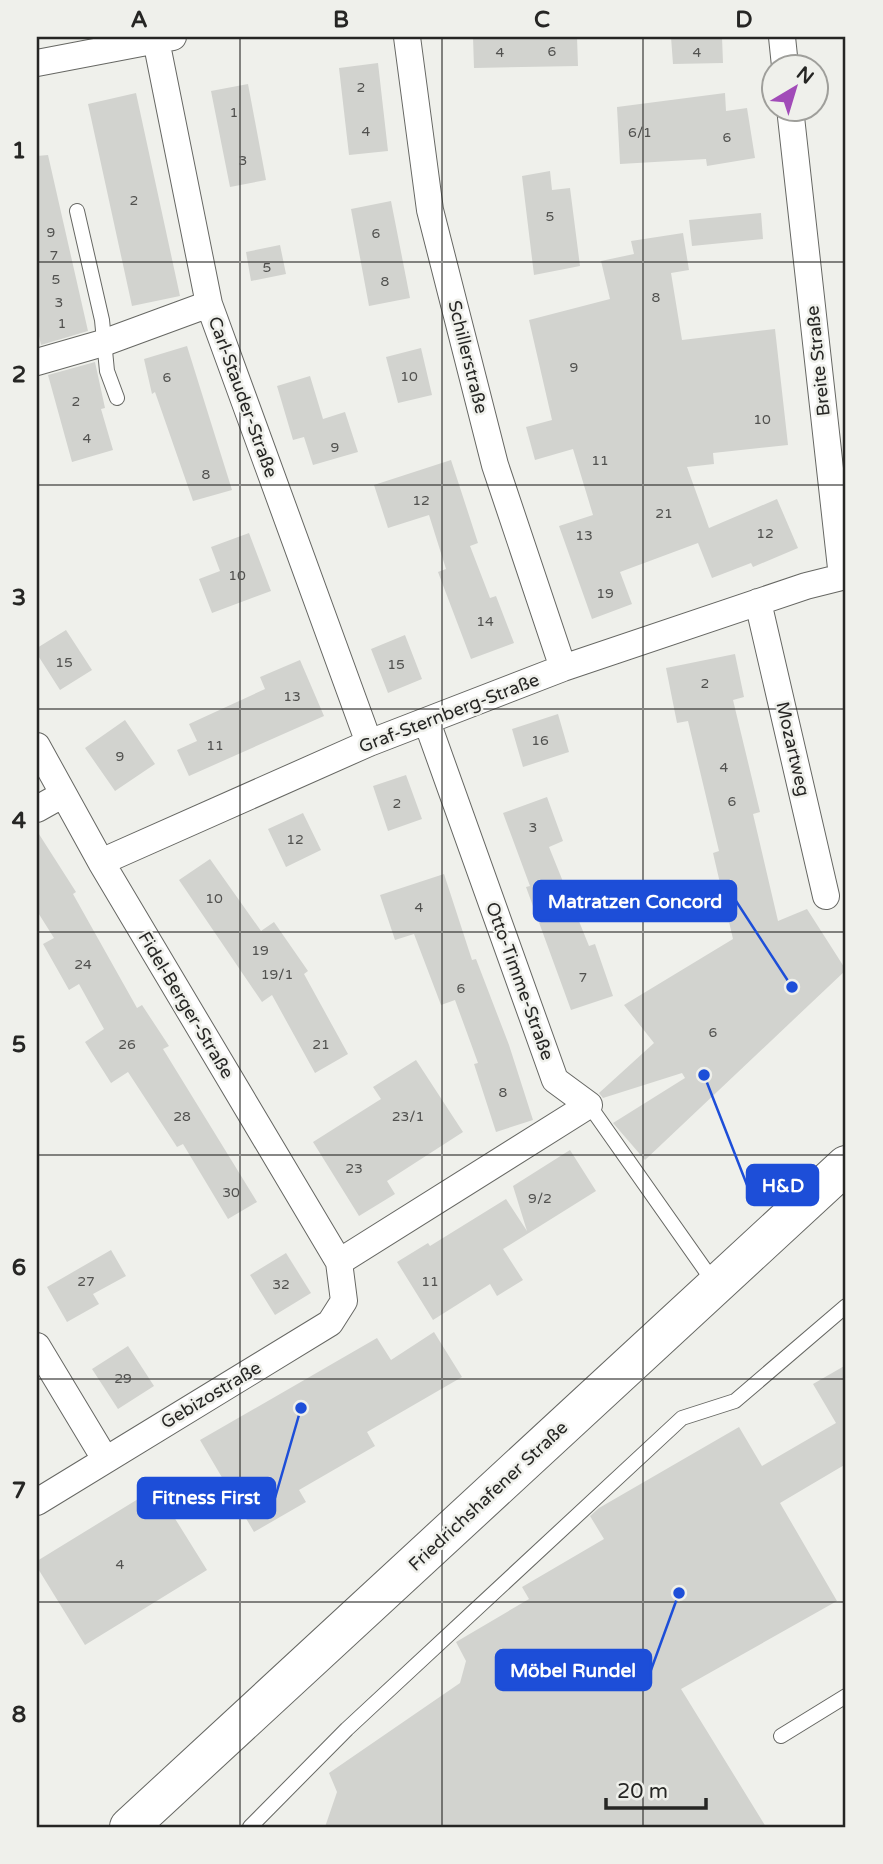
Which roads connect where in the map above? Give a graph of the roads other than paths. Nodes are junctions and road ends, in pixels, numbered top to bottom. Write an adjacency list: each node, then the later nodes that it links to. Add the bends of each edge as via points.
1 (407, 37): 12 (street, Schillerstraße, via 430,210 495,465)
2 (165, 38): 3 (street); 6 (street, Carl-Stauder-Straße)
3 (37, 63)
4 (792, 122): 10 (street, Breite Straße, via 842,577)
5 (77, 211): 7 (lane)
6 (209, 304): 7 (street); 14 (street, Carl-Stauder-Straße)
7 (103, 343): 8 (street); 9 (lane)
8 (37, 362)
9 (117, 398)
10 (806, 586): 11 (street, Graf-Sternberg-Straße)
11 (758, 602): 12 (street, Graf-Sternberg-Straße); 19 (street, Mozartweg)
12 (563, 668): 13 (street, Graf-Sternberg-Straße)
13 (427, 722): 14 (street, Graf-Sternberg-Straße); 20 (street, Otto-Timme-Straße, via 555,1080)
14 (369, 743): 18 (street, Graf-Sternberg-Straße)
15 (37, 746): 16 (street, Fidel-Berger-Straße)
16 (62, 795): 17 (street); 18 (street, Fidel-Berger-Straße)
17 (37, 809)
18 (101, 862): 22 (street, Fidel-Berger-Straße)
19 (826, 896)
20 (589, 1105): 22 (street); 23 (lane)
21 (846, 1165): 23 (main road, Friedrichshafener Straße)
22 (339, 1262): 26 (street, Gebizostraße, via 344,1301 330,1323)
23 (716, 1286): 30 (main road, Friedrichshafener Straße)
24 (846, 1306): 31 (lane, via 735,1401 682,1418 347,1729)
25 (37, 1346): 26 (street)
26 (105, 1459): 27 (street, Gebizostraße)
27 (37, 1503)
28 (846, 1696): 29 (lane)
29 (781, 1736)
30 (129, 1827)
31 (250, 1827)

